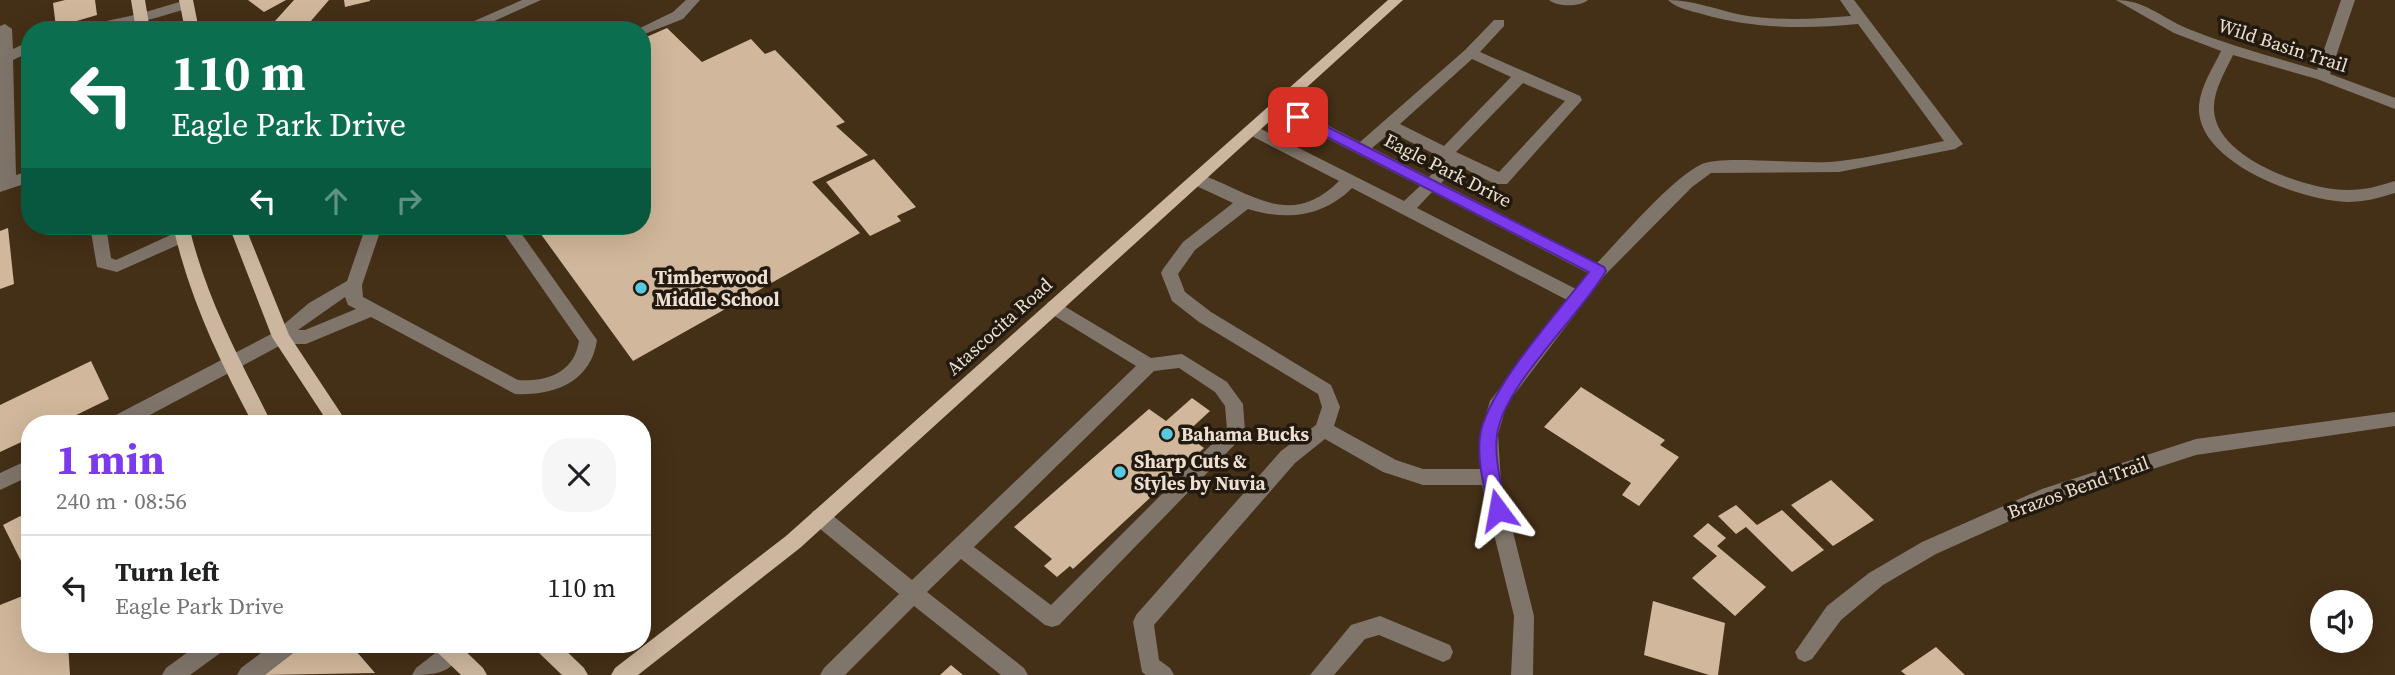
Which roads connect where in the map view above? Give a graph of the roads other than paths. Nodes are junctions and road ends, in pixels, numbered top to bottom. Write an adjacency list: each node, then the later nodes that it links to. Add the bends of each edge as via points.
1 (138, 0): 13 (main road)
2 (534, 0): 16 (street)
3 (693, 0): 18 (street, via 688,9)
4 (1396, 0): 28 (main road, Atascocita Road)
5 (1556, 0): 6 (street)
6 (1581, 0)
7 (1675, 0): 12 (street, via 1755,23 1797,25)
8 (1847, 0): 12 (street)
9 (2123, 0): 20 (street, Wild Basin Trail, via 2179,30)
10 (2348, 0): 26 (street)
11 (187, 2): 14 (street); 15 (main road)
12 (1862, 19): 47 (street, via 1955,144 1839,167 1707,168 1686,183)
13 (142, 21)
14 (148, 21)
15 (190, 21)
16 (483, 21)
17 (1499, 23): 22 (street)
18 (651, 27)
19 (0, 31): 24 (street, via 5,29)
20 (2230, 48): 26 (street, Wild Basin Trail); 38 (street, via 2209,94 2208,118 2237,156 2292,186 2327,195 2382,194)
21 (21, 50): 24 (street)
22 (1470, 53): 25 (street); 29 (street)
23 (21, 57): 24 (street)
24 (4, 59): 37 (street)
25 (1521, 76): 32 (street); 32 (street, via 1575,100 1502,180)
26 (2322, 76): 27 (street, Wild Basin Trail)
27 (2395, 104)
28 (1277, 106): 30 (main road, Atascocita Road); 31 (street, Eagle Park Drive)
29 (1390, 125): 31 (street); 32 (street)
30 (1251, 130): 33 (main road, Atascocita Road); 35 (street)
31 (1362, 149): 36 (street, Eagle Park Drive)
32 (1451, 156): 36 (street)
33 (1196, 178): 39 (street); 50 (main road, Atascocita Road)
34 (21, 179): 37 (street)
35 (1350, 180): 39 (street, via 1326,202 1291,210); 40 (street)
36 (1431, 184): 40 (street); 47 (street, Eagle Park Drive)
37 (4, 185)
38 (2395, 187)
39 (1244, 203): 59 (street, via 1189,247 1169,273 1178,296 1205,317 1325,390 1331,407)
40 (1406, 209): 49 (street)
41 (99, 235): 42 (street, via 103,263 117,266)
42 (175, 235)
43 (183, 235): 53 (main road, via 194,277)
44 (241, 235): 52 (main road)
45 (371, 235): 48 (street)
46 (513, 235): 51 (street, via 588,340 583,361 564,379 532,389 514,387)
47 (1599, 271): 49 (street)
48 (354, 285): 51 (street, via 354,300); 52 (street, via 297,319)
49 (1578, 298): 61 (street, via 1499,401 1489,434)
50 (1054, 307): 54 (street); 63 (main road, Atascocita Road)
51 (370, 310): 52 (street, via 306,337)
52 (282, 337): 53 (street); 57 (main road)
53 (229, 363): 55 (street); 56 (main road)
54 (1149, 365): 64 (street); 64 (street, via 1182,361 1221,387 1234,404 1236,430 1052,618)
55 (131, 415)
56 (258, 415)
57 (333, 415)
58 (2395, 419): 68 (street, Brazos Bend Trail, via 2196,447 2049,495 1968,529 1876,579 1834,613)
59 (1324, 429): 61 (street, via 1390,466 1423,477); 83 (street, via 1288,457 1143,622 1149,665)
60 (21, 472): 62 (street)
61 (1490, 477): 85 (street, via 1524,616)
62 (0, 482)
63 (820, 517): 65 (street); 66 (main road, Atascocita Road)
64 (960, 547): 65 (street)
65 (913, 593): 81 (street); 82 (street)
66 (651, 652)
67 (1443, 652): 84 (street, via 1380,625 1358,632)
68 (1805, 652)
69 (204, 653): 75 (street)
70 (277, 653): 76 (street)
71 (443, 653): 77 (street)
72 (452, 653): 78 (main road)
73 (554, 653): 79 (main road)
74 (650, 653): 80 (main road, Atascocita Road)
75 (173, 675)
76 (248, 675)
77 (423, 675)
78 (476, 675)
79 (577, 675)
80 (622, 675)
81 (831, 675)
82 (1017, 675)
83 (1163, 675)
84 (1321, 675)
85 (1522, 675)

